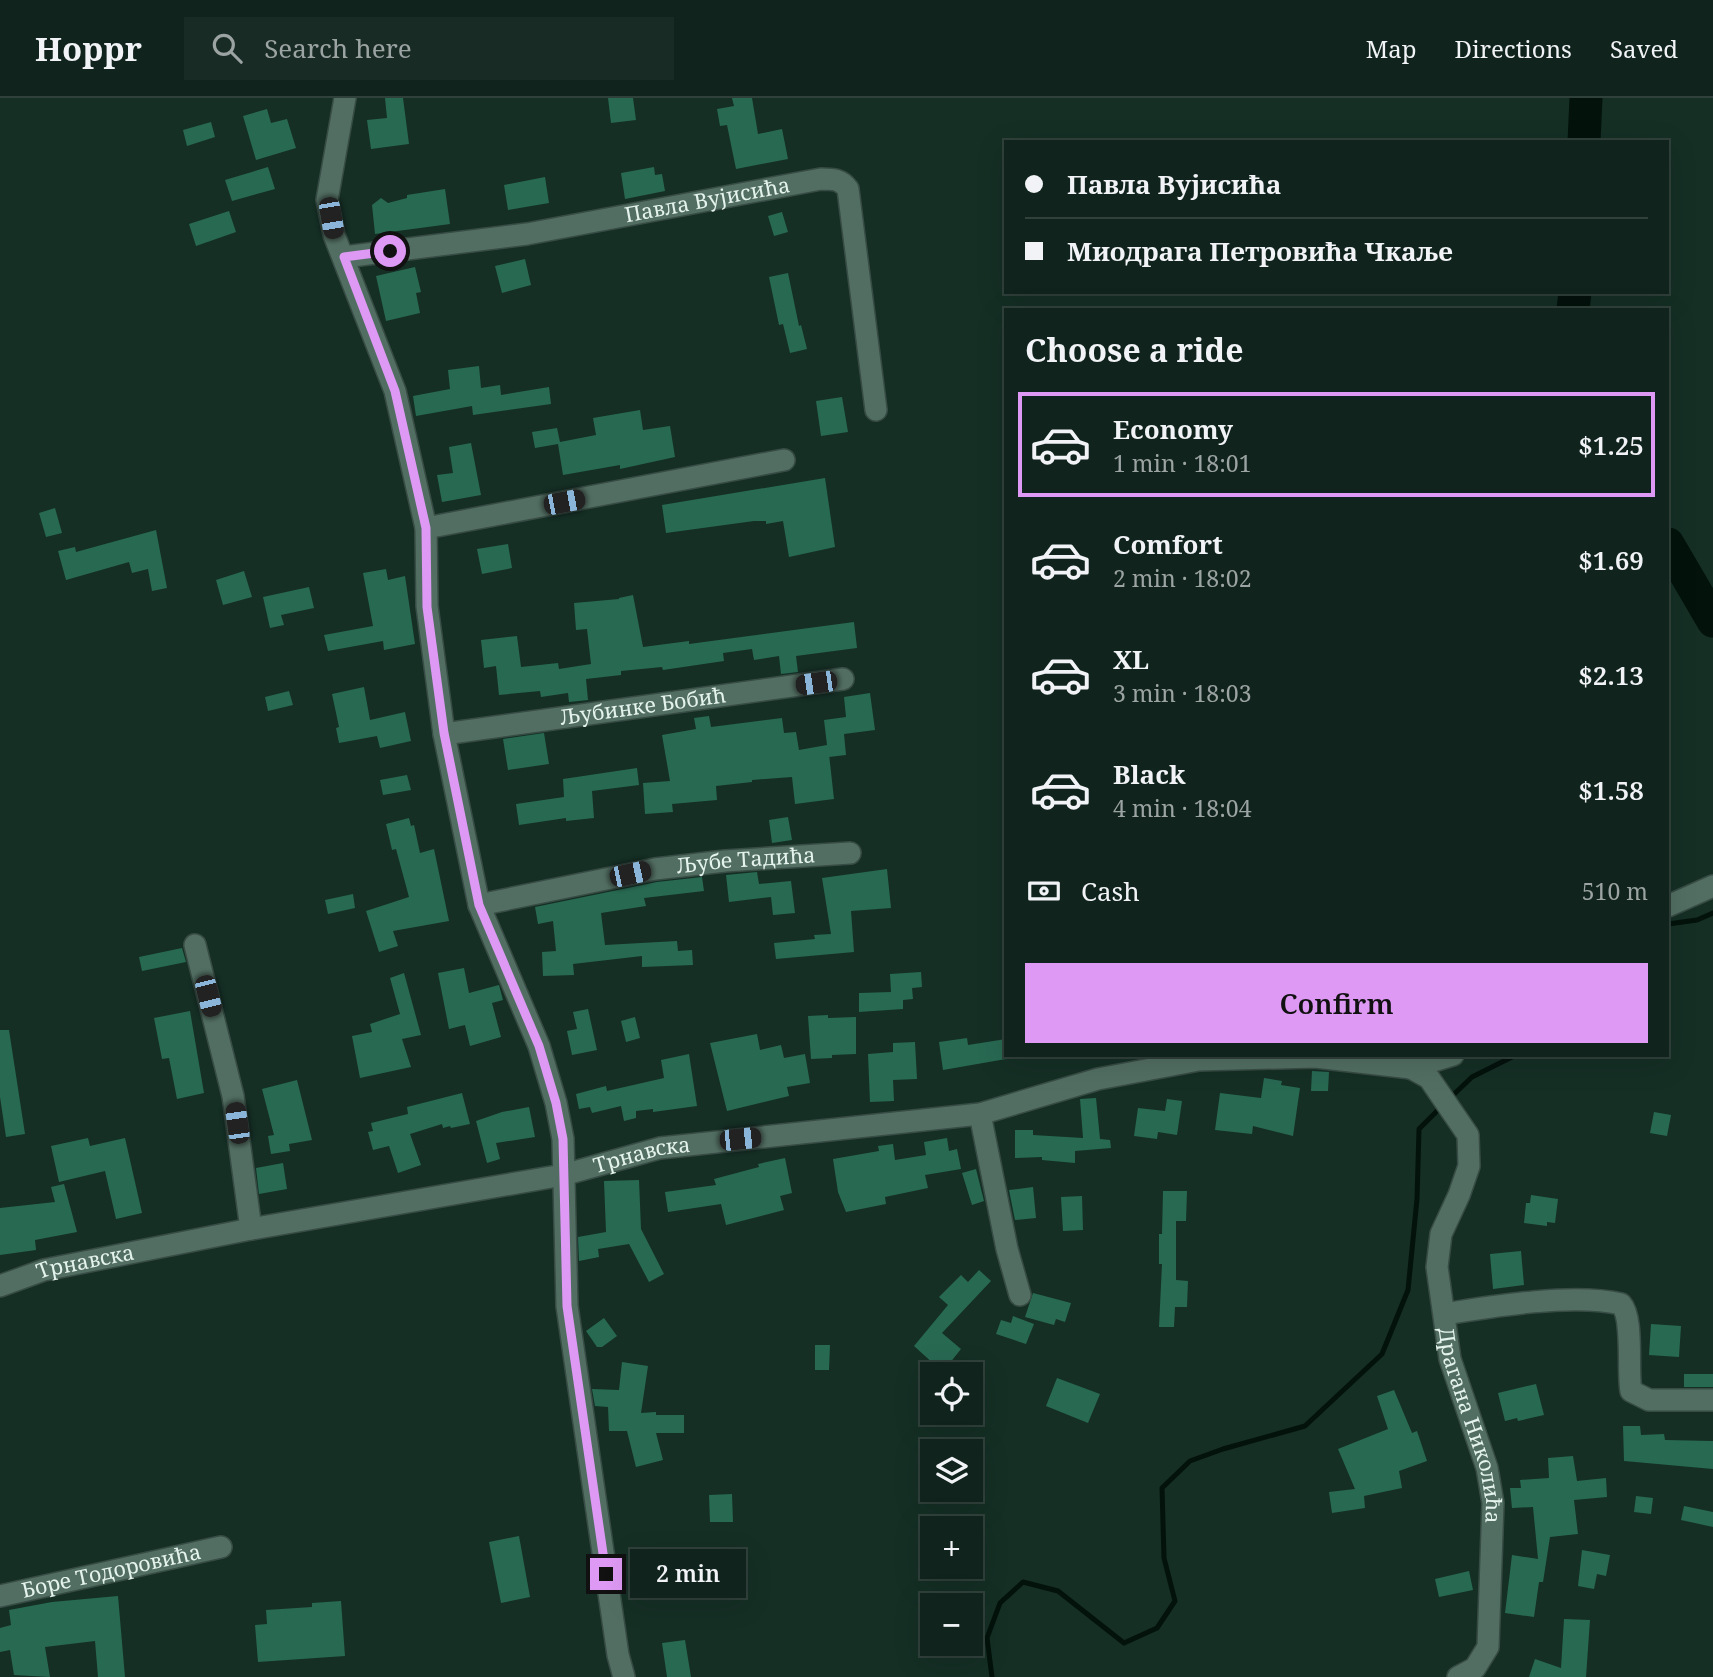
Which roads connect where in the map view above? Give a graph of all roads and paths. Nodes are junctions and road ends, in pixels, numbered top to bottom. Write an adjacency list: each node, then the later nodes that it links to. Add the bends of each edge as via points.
1 (345, 98): 2 (street, via 327,200)
2 (344, 257): 3 (street, Павла Вујисића, via 527,234 834,179 848,190); 5 (street, via 395,391)
3 (876, 410)
4 (783, 460): 5 (street)
5 (426, 528): 7 (street, via 427,607)
6 (843, 679): 7 (street, Љубинке Бобић)
7 (444, 733): 10 (street)
8 (850, 853): 10 (street, Љубе Тадића, via 655,869)
9 (1713, 886): 11 (street)
10 (479, 905): 16 (street, via 539,1046 563,1139)
11 (1669, 906)
12 (195, 945): 17 (street, via 233,1096)
13 (1439, 1057): 14 (street, Трнавска)
14 (1412, 1061): 15 (street, Трнавска, via 1315,1057 1199,1060 1098,1079); 20 (street, Драгана Николића, via 1468,1135 1469,1166 1441,1234 1437,1267)
15 (980, 1114): 16 (street, Трнавска, via 660,1148); 19 (street)
16 (562, 1175): 17 (street, Трнавска); 24 (street, via 567,1306)
17 (251, 1229): 18 (street, Трнавска, via 44,1270)
18 (0, 1286)
19 (1020, 1295)
20 (1445, 1314): 21 (street, via 1544,1301 1621,1304 1626,1310 1628,1373 1634,1395 1649,1400); 25 (street, Драгана Николића, via 1450,1359 1487,1468 1493,1503 1488,1647 1475,1668)
21 (1713, 1399)
22 (221, 1547): 23 (street, Боре Тодоровића)
23 (0, 1596)
24 (624, 1677)
25 (1458, 1677)

